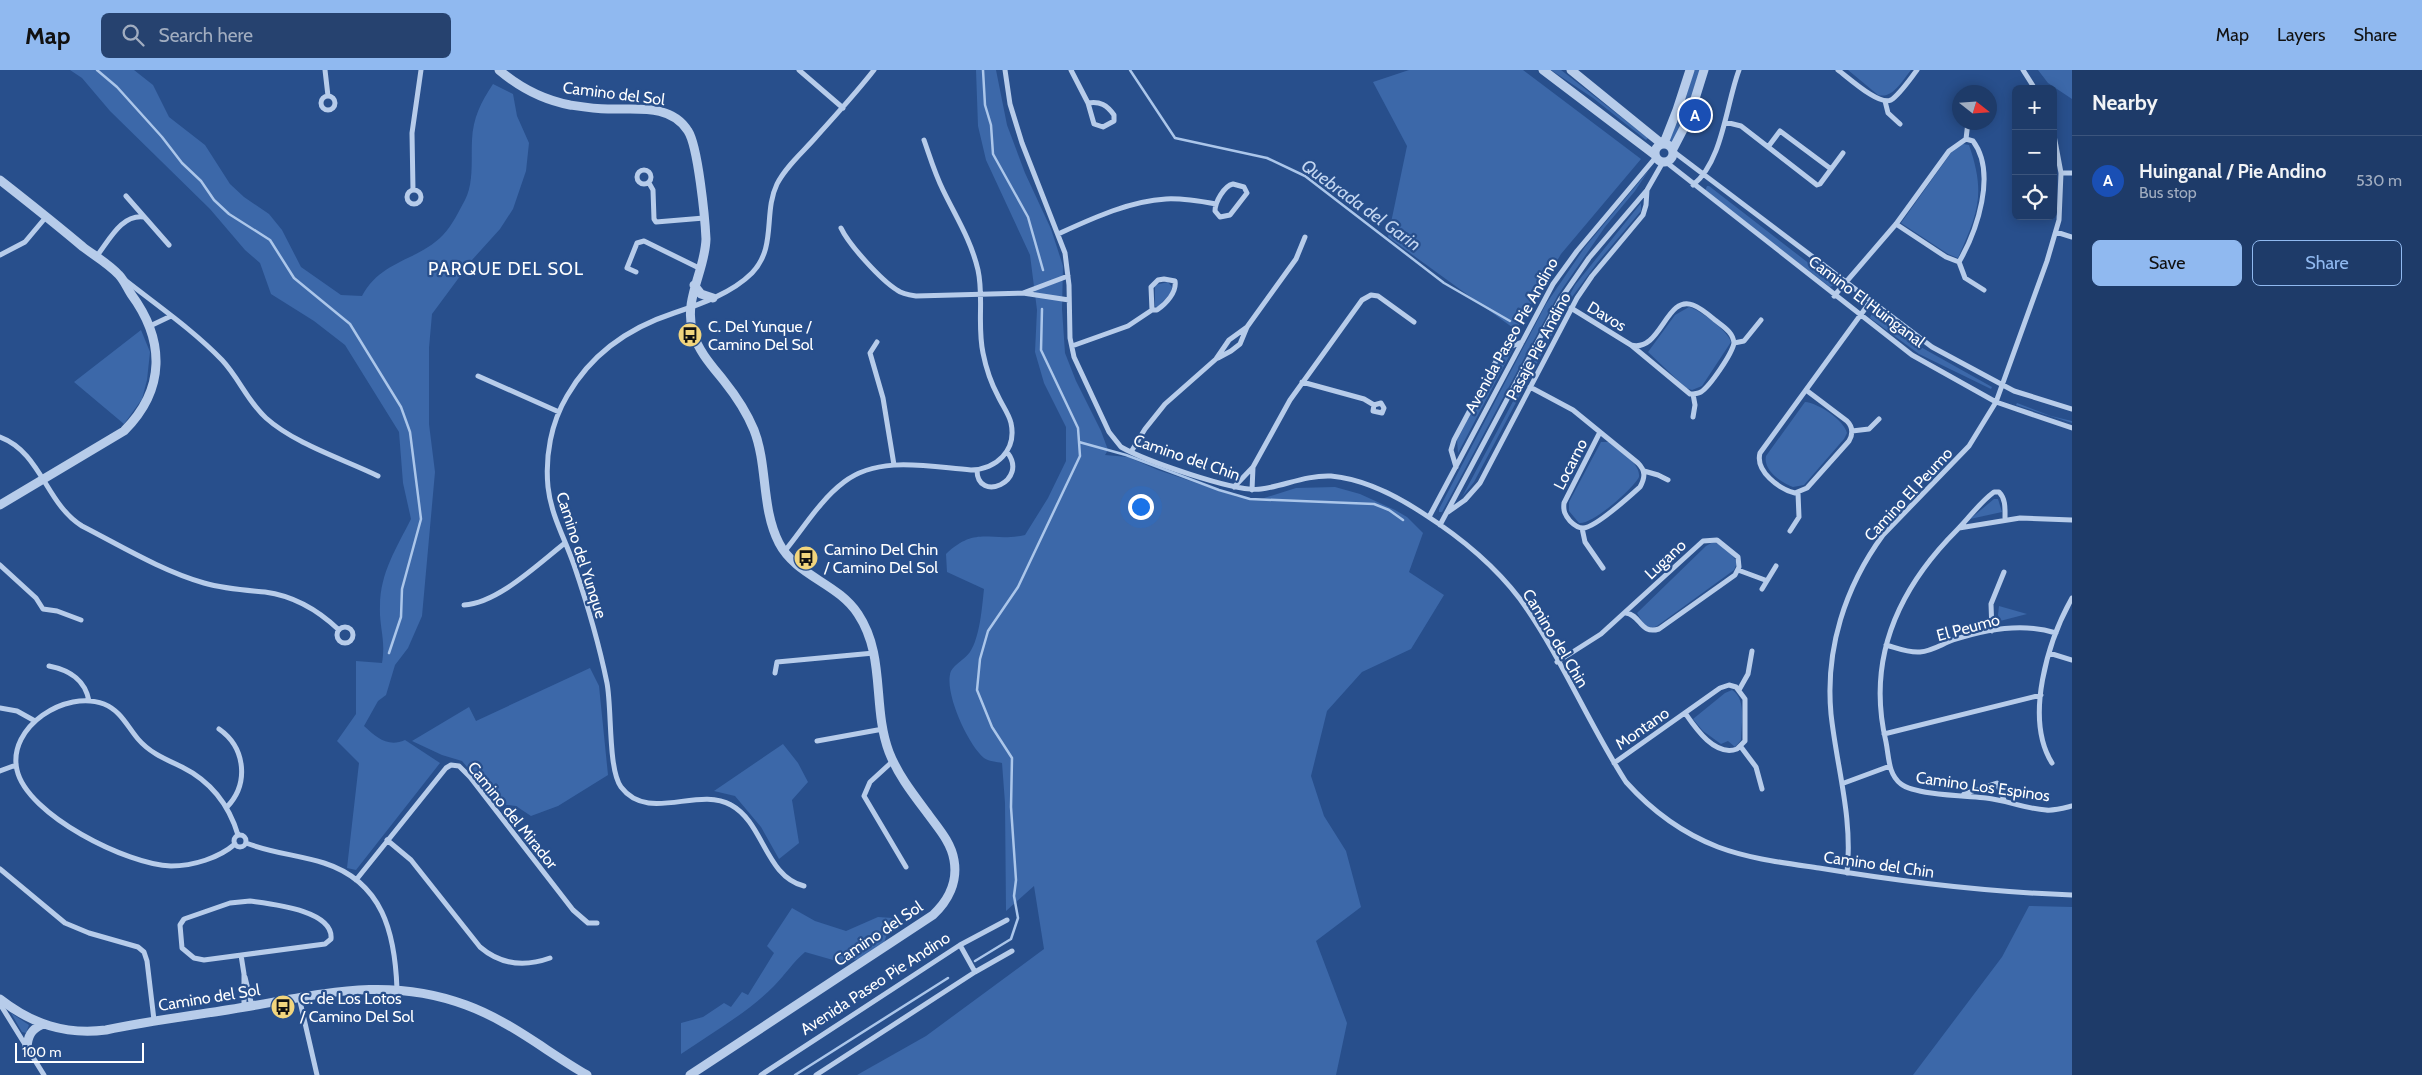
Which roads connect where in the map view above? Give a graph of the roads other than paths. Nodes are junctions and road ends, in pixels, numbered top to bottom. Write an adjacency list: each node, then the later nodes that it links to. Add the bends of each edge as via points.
1 (325, 70): 17 (street)
2 (421, 70): 39 (street, via 412,133)
3 (499, 70): 45 (street, Camino del Sol, via 521,86 556,101 597,109 656,110 676,118 685,125 693,141)
4 (799, 70): 20 (street)
5 (874, 70): 20 (street, Camino del Yunque)
6 (1005, 70): 49 (street, Camino del Chin, via 1010,104 1022,143)
7 (1071, 70): 19 (street)
8 (1543, 70): 31 (street, Camino El Huinganal)
9 (1570, 70): 26 (street)
10 (1690, 70): 26 (street, via 1678,110)
11 (1704, 70): 29 (street, via 1689,118)
12 (1739, 70): 21 (street)
13 (1838, 70): 18 (street, via 1877,99)
14 (1916, 70): 18 (street, via 1893,98)
15 (2023, 70): 16 (street)
16 (2032, 85)
17 (328, 96)
18 (1885, 101): 22 (street, via 1888,113)
19 (1088, 103): 19 (street, via 1096,125 1103,127 1113,123 1114,115 1108,106)
20 (843, 108): 66 (street, Camino del Yunque, via 777,184 771,202 767,245 759,264 744,280)
21 (1725, 122): 27 (street, via 1741,126); 35 (street)
22 (1900, 124)
23 (1967, 130): 25 (street)
24 (924, 140): 64 (street, via 942,189 973,251)
25 (1966, 140): 46 (street, via 1949,152); 55 (street, via 1973,140 1978,148 1983,171 1979,218 1972,240)
26 (1662, 144): 29 (street, via 1670,145); 31 (street, via 1657,147)
27 (1768, 147): 32 (street, via 1817,184); 32 (street, via 1780,131)
28 (2057, 149): 33 (street, Camino El Peumo)
29 (1673, 151): 31 (street, via 1672,159); 35 (street, Camino El Huinganal)
30 (1843, 153): 32 (street)
31 (1660, 159): 38 (street, Camino El Huinganal); 40 (street, Avenida Paseo Pie Andino); 79 (street, Avenida Paseo Pie Andino, via 1565,267)
32 (1831, 169)
33 (2062, 173): 34 (street); 48 (street, Camino El Peumo)
34 (2072, 173)
35 (1703, 174): 38 (street); 60 (street, Camino El Huinganal)
36 (0, 180): 43 (street)
37 (649, 183): 45 (street, via 653,190 656,222)
38 (1693, 185): 65 (street, Camino El Huinganal)
39 (413, 190)
40 (1647, 190): 70 (street, Pasaje Pie Andino, via 1640,220 1592,276); 116 (street, Avenida Paseo Pie Andino, via 1589,258 1565,293)
41 (126, 196): 44 (street)
42 (1216, 204): 42 (street, via 1217,214 1228,216 1247,190 1230,184); 49 (street, via 1181,199 1157,200 1114,211)
43 (46, 216): 53 (street, via 25,242); 54 (street)
44 (144, 217): 52 (street); 54 (street, via 123,222)
45 (704, 218): 56 (street, Camino del Sol, via 706,246)
46 (1896, 224): 55 (street); 60 (street)
47 (841, 228): 64 (street, via 854,248 903,294)
48 (2056, 232): 50 (street); 88 (street, Camino El Peumo)
49 (1058, 234): 59 (street, Camino del Chin)
50 (2072, 237)
51 (1305, 238): 77 (street, via 1296,259)
52 (169, 245)
53 (0, 256)
54 (96, 257): 58 (street)
55 (1959, 262): 62 (street, via 1965,278)
56 (701, 269): 57 (street, via 644,241 637,243 626,268); 61 (street, Camino del Sol)
57 (636, 272)
58 (119, 275): 72 (street); 76 (street)
59 (1068, 276): 63 (street); 67 (street, Camino del Chin)
60 (1844, 283): 65 (street); 68 (street, Camino El Huinganal)
61 (694, 285): 66 (street, via 702,294); 69 (street, Camino del Sol)
62 (1984, 290)
63 (1022, 293): 64 (street); 67 (street)
64 (980, 295): 102 (street, via 980,336 984,360 1012,425)
65 (1834, 296): 73 (street, Camino El Huinganal)
66 (712, 298): 69 (street, Camino del Yunque)
67 (1069, 300): 83 (street, Camino del Chin)
68 (1870, 302): 73 (street); 88 (street, Camino El Huinganal, via 1932,347)
69 (690, 308): 95 (street, Camino del Yunque, via 641,326 605,348 580,376); 125 (street, Camino del Sol, via 692,330 701,351 733,393 754,430 762,460 770,520)
70 (1571, 308): 82 (street, Davos); 89 (street, Pasaje Pie Andino)
71 (1152, 310): 71 (street, via 1161,308 1172,295 1175,281 1164,279 1154,283); 83 (street, via 1128,326)
72 (171, 316): 76 (street); 109 (street, via 224,362 266,418 298,438)
73 (1859, 316): 90 (street); 92 (street, Camino El Huinganal, via 1912,356)
74 (1761, 320): 81 (street, via 1747,338)
75 (1414, 322): 87 (street, via 1378,296 1368,296)
76 (150, 326): 110 (street, via 156,350 156,370 148,398 138,415 116,437)
77 (1247, 327): 84 (street, via 1229,340); 84 (street, via 1238,346)
78 (877, 342): 104 (street, via 870,353 883,398)
79 (1522, 342): 106 (street, Avenida Paseo Pie Andino); 106 (street, Pasaje Pie Andino, via 1502,350 1454,440 1451,450)
80 (1648, 342): 81 (street, via 1676,308 1688,303 1697,306 1730,332); 82 (street, Davos, via 1642,346); 85 (street, via 1646,354)
81 (1734, 343): 91 (street, via 1732,351 1705,388)
82 (1631, 345): 85 (street, Davos)
83 (1072, 346): 103 (street, Camino del Chin, via 1077,366 1109,432 1118,444)
84 (1216, 359): 103 (street, via 1165,404)
85 (1650, 361): 91 (street, Davos, via 1684,391)
86 (478, 376): 95 (street)
87 (1302, 382): 93 (street, via 1364,399); 105 (street)
88 (2003, 386): 92 (street, Camino El Peumo); 94 (street, Camino El Huinganal)
89 (1530, 388): 100 (street, Locarno, via 1562,403); 116 (street, Pasaje Pie Andino, via 1476,489)
90 (1806, 390): 99 (street, via 1847,421); 114 (street, via 1759,457 1764,472 1789,491)
91 (1693, 394): 96 (street)
92 (1996, 402): 98 (street, Camino El Huinganal); 165 (street, Camino El Peumo, via 1968,446 1883,535 1847,598 1836,633 1830,684 1831,714)
93 (1374, 405)
94 (2072, 409)
95 (559, 412): 124 (street, Camino del Yunque, via 550,443 547,475 553,513)
96 (1693, 417)
97 (1879, 419): 99 (street, via 1869,429)
98 (2072, 428)
99 (1852, 430): 114 (street, via 1849,441 1807,488)
100 (1600, 432): 108 (street, Locarno); 121 (street, Locarno, via 1564,503 1568,518)
101 (0, 437): 110 (street, via 23,451)
102 (1007, 452): 107 (street, via 995,464); 107 (street, via 1013,468 1009,478 1000,485 990,487 982,484 977,478)
103 (1131, 452): 112 (street, Camino del Chin)
104 (894, 465): 107 (street); 125 (street, via 864,471 843,483)
105 (1253, 467): 112 (street); 113 (street)
106 (1456, 467): 117 (street, Avenida Paseo Pie Andino)
107 (977, 470)
108 (1644, 471): 111 (street, Locarno); 121 (street, via 1637,489 1594,524)
109 (378, 476)
110 (42, 479): 115 (street); 137 (street, via 63,511 82,526 194,580 295,600 312,608)
111 (1668, 480)
112 (1234, 487): 113 (street, Camino del Chin)
113 (1252, 490): 117 (street, Camino del Chin, via 1310,477 1334,477 1387,493)
114 (1798, 493): 123 (street, via 1799,517)
115 (0, 505)
116 (1447, 512): 120 (street, Avenida Paseo Pie Andino)
117 (1429, 517): 120 (street, Camino del Chin)
118 (2005, 519): 119 (street); 122 (street); 122 (street, Camino Los Espinos, via 2002,495 1994,492 1972,511)
119 (2072, 520)
120 (1440, 525): 145 (street, Camino del Chin, via 1507,584 1530,614)
121 (1582, 528): 128 (street, Locarno, via 1585,542)
122 (1959, 528): 140 (street, Camino Los Espinos, via 1915,579 1898,610)
123 (1790, 532)
124 (564, 543): 134 (street, via 515,582 477,604); 179 (street, Camino del Yunque, via 604,671 611,710 614,769 621,787 630,796 650,804 712,800 732,806 748,820 786,877)
125 (784, 552): 142 (street, Camino del Sol, via 850,603 865,627)
126 (0, 565): 136 (street, via 36,598 43,609)
127 (1776, 566): 131 (street)
128 (1602, 568)
129 (1738, 570): 131 (street); 135 (street, via 1728,581 1659,630 1644,629 1631,614); 135 (street, Lugano, via 1739,560 1735,554 1721,542 1706,539)
130 (2004, 572): 138 (street, via 1991,604)
131 (1765, 580): 132 (street)
132 (1762, 589)
133 (2072, 598): 139 (street)
134 (464, 605)
135 (1626, 613): 145 (street, Lugano, via 1591,641)
136 (80, 620)
137 (339, 630)
138 (1992, 631): 139 (street, El Peumo, via 2025,626); 140 (street, El Peumo, via 1920,652)
139 (2056, 633): 143 (street)
140 (1886, 645): 156 (street, Camino Los Espinos, via 1880,689)
141 (1752, 651): 148 (street, via 1748,674)
142 (874, 653): 147 (street, via 777,662); 155 (street, Camino del Sol)
143 (2049, 653): 144 (street); 149 (street)
144 (2072, 660)
145 (1557, 662): 160 (street, Camino del Chin)
146 (49, 666): 150 (street, via 77,678 85,688)
147 (775, 673)
148 (1739, 690): 152 (street, Montano, via 1723,686); 158 (street, via 1745,699 1746,727 1746,738)
149 (2041, 695): 156 (street); 161 (street, via 2042,741)
150 (88, 701): 153 (street, via 68,704); 170 (street, via 114,710 147,748 198,776)
151 (0, 708): 153 (street, via 18,711)
152 (1684, 713): 158 (street, Montano, via 1717,747 1730,751); 160 (street, Montano)
153 (35, 721): 162 (street, via 20,741)
154 (219, 728): 170 (street, via 234,746 242,768 241,786)
155 (883, 729): 157 (street); 159 (street, Camino del Sol)
156 (1884, 734): 163 (street, Camino Los Espinos)
157 (817, 741)
158 (1741, 747): 166 (street, via 1756,767)
159 (893, 761): 175 (street, via 870,782 864,796); 201 (street, Camino del Sol, via 906,786 950,846 955,873 946,900 927,919)
160 (1614, 763): 177 (street, Camino del Chin, via 1626,782 1655,811 1702,840 1736,853)
161 (2052, 763)
162 (16, 765): 164 (street); 174 (street, via 26,790 41,805 82,834 131,857 163,865 180,865 214,856)
163 (1890, 766): 165 (street); 167 (street, Camino Los Espinos, via 1894,776 1908,788)
164 (0, 771)
165 (1844, 783): 177 (street, Camino El Peumo, via 1849,825)
166 (1762, 789)
167 (1962, 795): 168 (street, Camino Los Espinos); 168 (street, via 1997,783)
168 (2004, 800): 169 (street, Camino Los Espinos, via 2046,810)
169 (2072, 806)
170 (227, 807): 171 (street)
171 (238, 835): 173 (street, via 245,836); 174 (street)
172 (387, 840): 178 (street, Camino del Mirador); 182 (street, Camino del Mirador, via 446,768 451,764 458,766 574,910 588,923); 186 (street, via 411,860 488,955 509,963 523,964)
173 (246, 843): 174 (street, via 240,847); 178 (street, via 322,863)
174 (235, 844)
175 (906, 867)
176 (0, 869): 193 (street, via 65,923 90,934 138,947 147,961)
177 (1848, 873): 180 (street, Camino del Chin, via 1973,889)
178 (356, 880): 188 (street, via 373,897 388,924 395,953)
179 (804, 886)
180 (2072, 895)
181 (1007, 920): 183 (street, Avenida Paseo Pie Andino)
182 (597, 923)
183 (960, 945): 187 (street); 202 (street, Avenida Paseo Pie Andino)
184 (1012, 950): 187 (street)
185 (241, 955): 185 (street, via 204,960 194,958 182,948 180,925 184,919 197,914 230,903 250,901 305,912 331,932 325,944); 192 (street)
186 (550, 958)
187 (975, 972): 203 (street)
188 (397, 989): 189 (street, Camino del Sol, via 356,989); 196 (street, Camino del Sol, via 431,994 478,1009)
189 (299, 996): 192 (street, Camino del Sol); 198 (street)
190 (0, 999): 194 (street, Camino del Sol)
191 (0, 1004): 195 (street)
192 (248, 1006): 193 (street, Camino del Sol)
193 (154, 1020): 194 (street, Camino del Sol, via 94,1032)
194 (42, 1025): 195 (street, via 33,1029)
195 (26, 1047): 197 (street)
196 (564, 1062): 199 (street, Camino del Sol); 200 (street, Camino del Sol)
197 (44, 1075)
198 (317, 1075)
199 (574, 1075)
200 (587, 1075)
201 (690, 1075)
202 (761, 1075)
203 (816, 1075)

